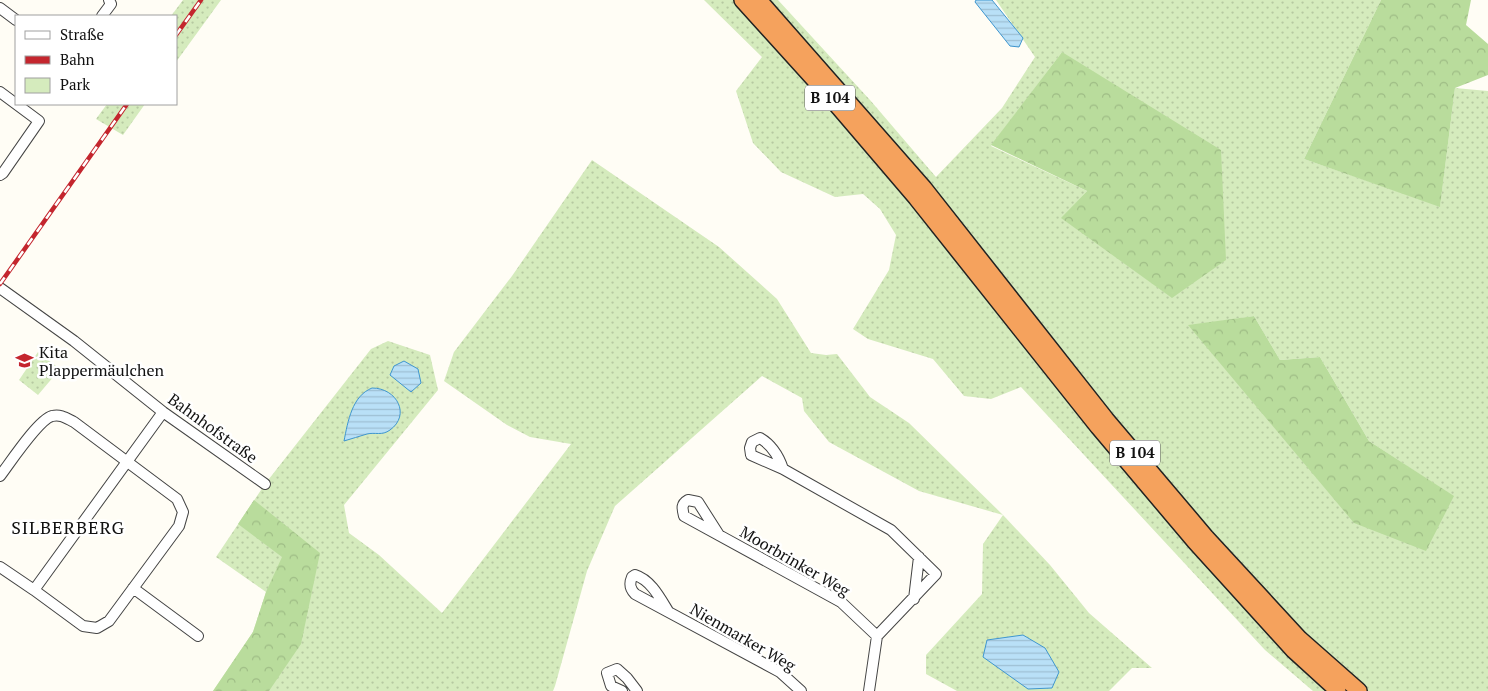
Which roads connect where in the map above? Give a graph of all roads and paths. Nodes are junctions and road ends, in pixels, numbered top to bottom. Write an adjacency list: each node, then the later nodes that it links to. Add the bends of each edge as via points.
1 (109, 0): 5 (street, via 111,4)
2 (742, 0): 11 (highway, B 104)
3 (759, 0): 11 (highway, B 104)
4 (0, 8): 6 (street)
5 (103, 15)
6 (15, 19)
7 (0, 92): 8 (street)
8 (15, 103)
9 (18, 105): 10 (street, via 39,120)
10 (0, 175)
11 (924, 198): 31 (highway, B 104, via 1098,427 1195,542 1293,650); 32 (highway, B 104, via 1206,537 1300,639)
12 (0, 288): 13 (street, Bahnhofstraße, via 74,341)
13 (163, 412): 14 (street); 17 (street, Bahnhofstraße)
14 (127, 462): 16 (street, via 74,422 62,415 50,416 39,424); 21 (street, via 177,499 183,512 179,526); 22 (street)
15 (783, 469): 19 (street, via 891,530)
16 (0, 476)
17 (265, 484)
18 (719, 535): 26 (street, Moorbrinker Weg, via 841,602)
19 (919, 558): 23 (street); 23 (street, via 936,574)
20 (0, 567): 22 (street)
21 (133, 588): 22 (street, via 108,621 97,628 83,626); 25 (street)
22 (34, 590)
23 (914, 598): 26 (street)
24 (668, 611): 29 (street, Nienmarker Weg, via 780,672)
25 (198, 636)
26 (877, 636): 30 (street)
27 (622, 691): 28 (street, via 611,686 607,673 617,669)
28 (637, 691)
29 (801, 691)
30 (870, 691)
31 (1338, 691)
32 (1359, 691)

